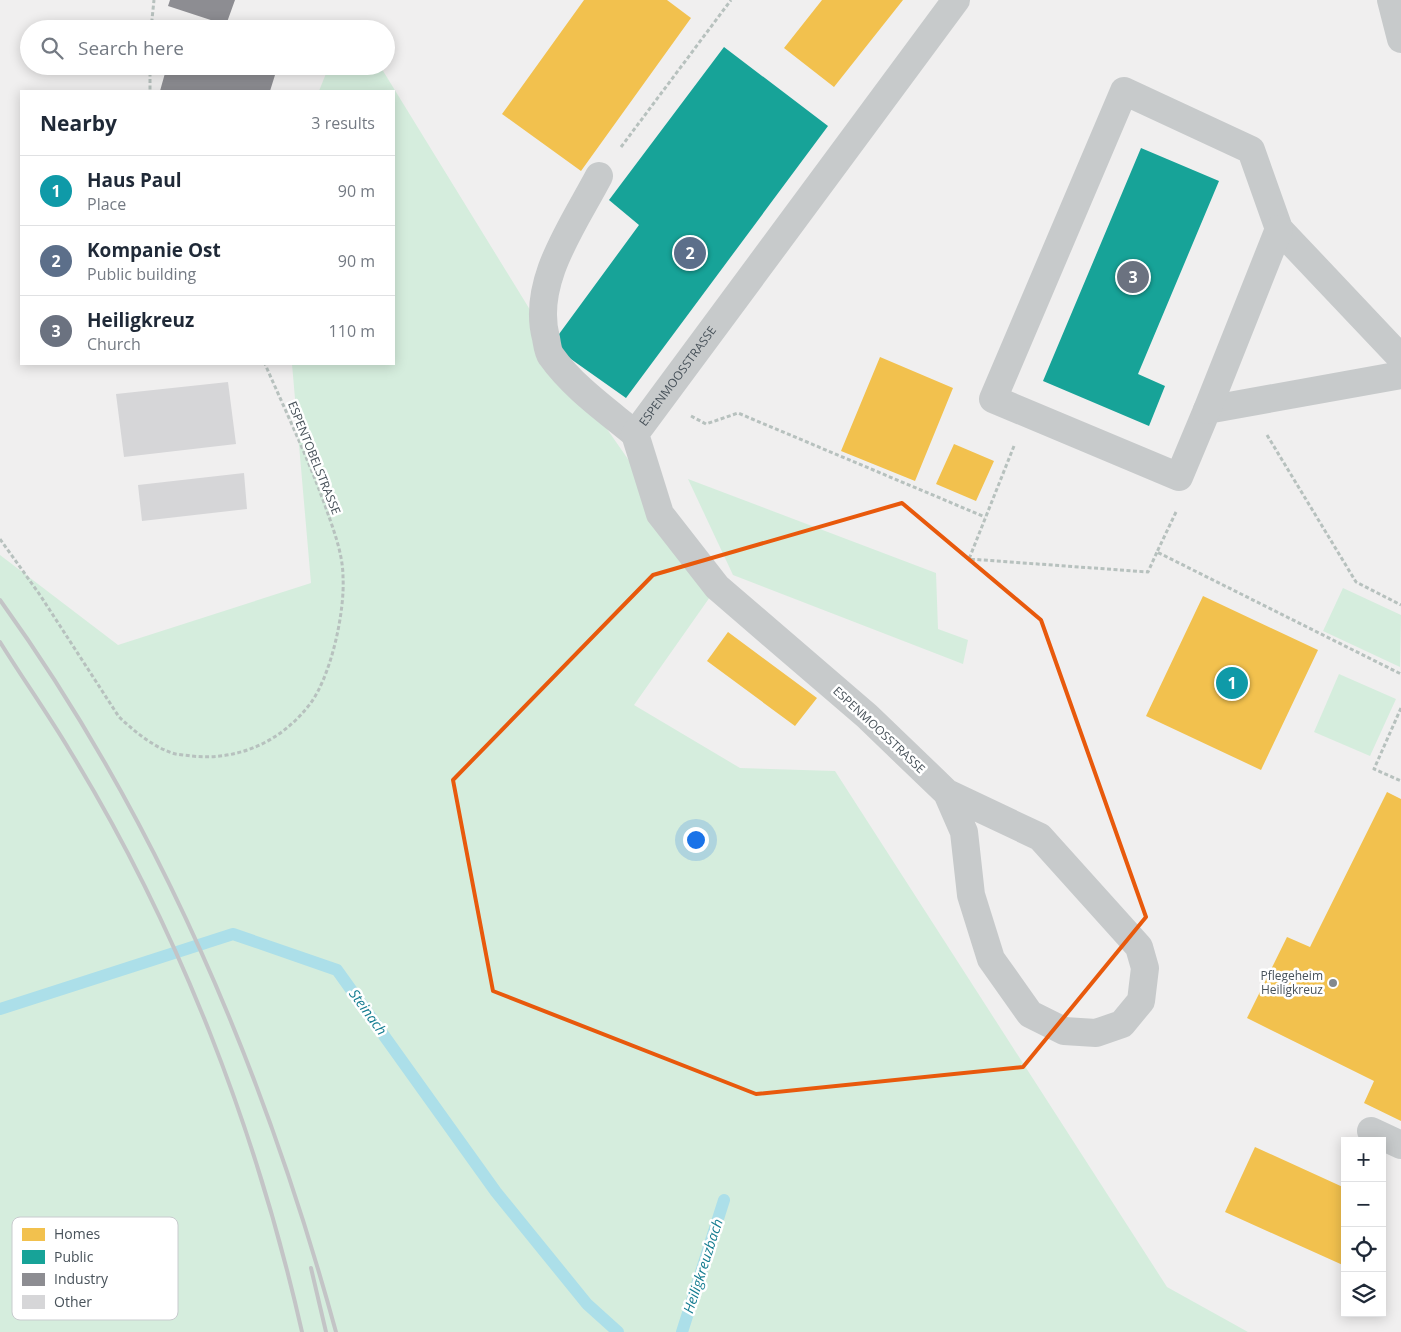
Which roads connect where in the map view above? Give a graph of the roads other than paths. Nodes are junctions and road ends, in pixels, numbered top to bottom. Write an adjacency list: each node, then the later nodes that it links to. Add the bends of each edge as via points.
1 (956, 0): 9 (street, ESPENMOOSSTRASSE)
2 (1391, 0): 3 (street)
3 (1401, 39)
4 (599, 176): 9 (street, via 562,246 545,289 542,325 550,355 575,383)
5 (1280, 229): 6 (street); 8 (street); 8 (street, via 1251,150 1124,92 994,399 1179,477)
6 (1401, 358)
7 (1401, 375): 8 (street)
8 (1207, 410)
9 (635, 434): 10 (street, ESPENMOOSSTRASSE, via 660,514 717,587 867,716)
10 (947, 794): 10 (street, ESPENMOOSSTRASSE, via 1040,837 1139,947 1145,968 1141,1001 1122,1024 1096,1033 1064,1031 1030,1014 991,959 971,895 964,832)
11 (1371, 1131): 12 (street)
12 (1401, 1145)

